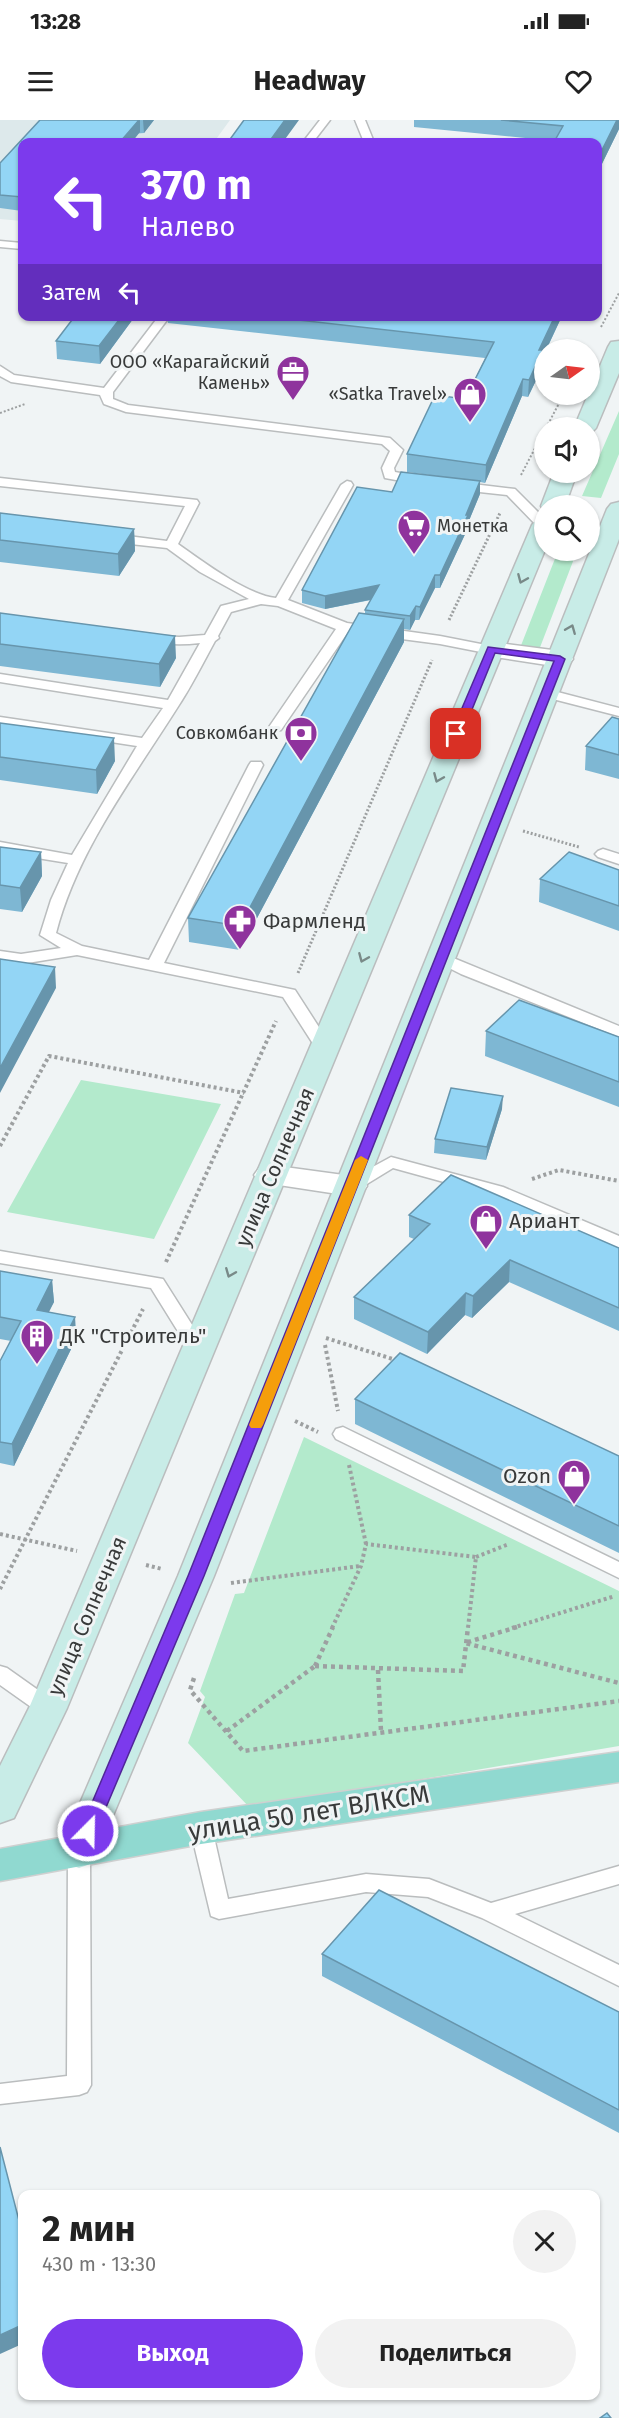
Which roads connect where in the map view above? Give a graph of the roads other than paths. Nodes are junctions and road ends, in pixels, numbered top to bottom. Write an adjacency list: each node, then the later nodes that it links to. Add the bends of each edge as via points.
1 (325, 120): 3 (lane)
2 (360, 120): 4 (lane)
3 (311, 138)
4 (367, 138)
5 (0, 244): 6 (lane)
6 (18, 246)
7 (161, 321): 10 (lane)
8 (619, 347): 11 (main road)
9 (0, 370): 10 (lane, via 10,378)
10 (107, 392): 15 (lane, via 108,401 126,408 386,441 397,450 388,468 389,475 511,492)
11 (590, 417)
12 (0, 482): 17 (lane, via 193,503)
13 (346, 485): 20 (lane)
14 (619, 509): 25 (main road, one-way to 14)
15 (534, 515)
16 (103, 537): 17 (lane)
17 (171, 545): 19 (lane)
18 (534, 549): 24 (main road, улица Солнечная, one-way to 24)
19 (261, 600): 20 (lane); 23 (lane, via 226,609)
20 (280, 602): 21 (lane)
21 (344, 627): 24 (lane); 31 (lane)
22 (145, 637): 23 (lane, via 179,641)
23 (212, 638): 28 (lane)
24 (491, 650): 25 (street); 43 (main road, улица Солнечная, one-way to 43)
25 (560, 659): 27 (main road)
26 (0, 678): 28 (lane)
27 (546, 693): 29 (lane); 40 (main road)
28 (172, 705): 32 (lane)
29 (619, 712)
30 (0, 721): 32 (lane)
31 (276, 727)
32 (145, 743): 37 (lane)
33 (256, 765): 41 (lane)
34 (0, 848): 37 (lane)
35 (603, 854): 36 (lane)
36 (619, 859)
37 (76, 860): 38 (lane, via 55,906 48,934)
38 (77, 950): 39 (lane, via 21,959); 41 (lane)
39 (0, 956)
40 (441, 958): 42 (lane); 45 (main road)
41 (154, 966): 43 (lane, via 289,993)
42 (619, 1032)
43 (325, 1049): 44 (main road, улица Солнечная)
44 (270, 1175): 45 (street); 48 (main road, улица Солнечная, one-way to 48)
45 (351, 1186): 46 (lane, via 391,1162 497,1191); 56 (main road, via 196,1576)
46 (619, 1243)
47 (0, 1257): 48 (lane, via 157,1283)
48 (199, 1350): 52 (main road, улица Солнечная)
49 (343, 1434): 50 (lane)
50 (619, 1571)
51 (0, 1674): 52 (lane)
52 (48, 1708): 54 (main road, улица Солнечная)
53 (619, 1767): 55 (main road, улица 50 лет ВЛКСМ)
54 (0, 1807)
55 (201, 1828): 56 (main road, улица 50 лет ВЛКСМ); 59 (lane, via 219,1910 366,1883 429,1888)
56 (79, 1852): 57 (main road, улица 50 лет ВЛКСМ); 61 (lane, via 79,2085)
57 (0, 1865)
58 (619, 1875): 59 (lane)
59 (490, 1912): 60 (lane)
60 (619, 1976)
61 (0, 2094)

